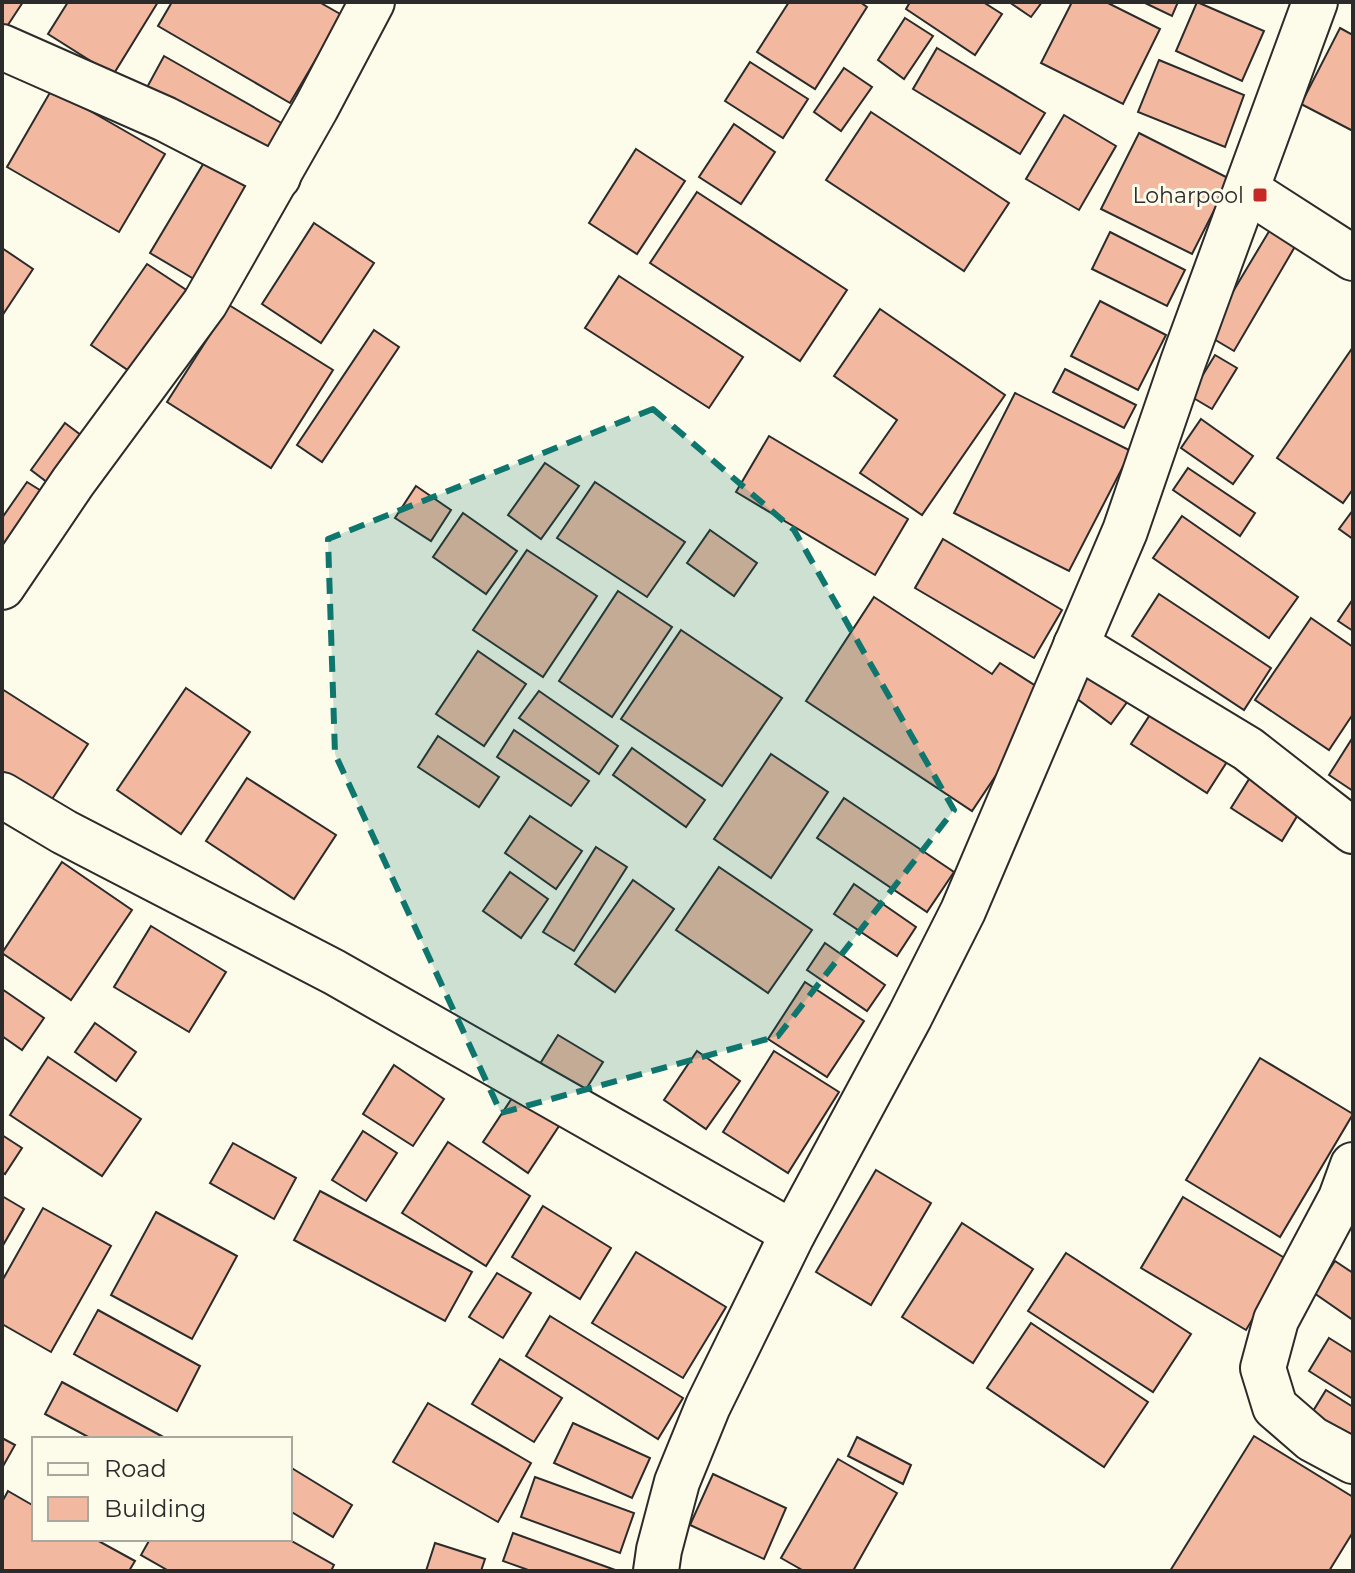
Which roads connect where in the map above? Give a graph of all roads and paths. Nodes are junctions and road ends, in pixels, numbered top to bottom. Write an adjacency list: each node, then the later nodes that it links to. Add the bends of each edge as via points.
1 (372, 2): 4 (street)
2 (1315, 2): 5 (street)
3 (2, 47): 4 (street, via 165,119)
4 (278, 177): 7 (street, via 205,303)
5 (1247, 190): 6 (street); 8 (street, via 1125,531)
6 (1353, 258)
7 (2, 587)
8 (1076, 645): 10 (street, via 1248,749); 12 (street, via 963,911)
9 (2, 795): 12 (street, via 334,972)
10 (1353, 831)
11 (1353, 1165): 13 (street, via 1276,1320 1263,1368 1275,1407 1312,1439)
12 (793, 1233): 14 (street, via 677,1482)
13 (1353, 1461)
14 (656, 1571)

